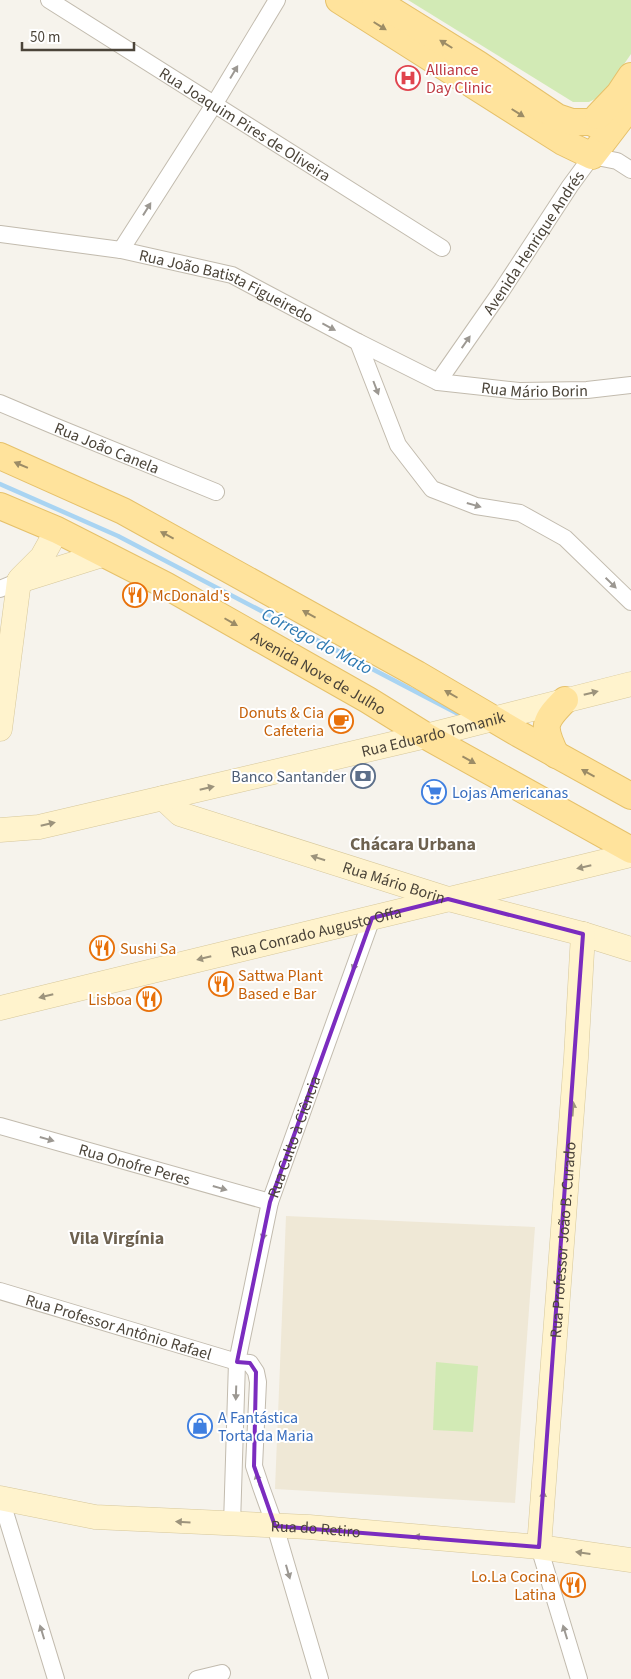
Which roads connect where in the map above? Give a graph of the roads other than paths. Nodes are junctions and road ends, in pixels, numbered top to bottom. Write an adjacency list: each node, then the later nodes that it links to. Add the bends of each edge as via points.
1 (49, 0): 6 (street, Rua Joaquim Pires de Oliveira)
2 (277, 0): 6 (street, one-way to 2)
3 (339, 0): 9 (main road, one-way to 9, via 563,142)
4 (375, 0): 8 (main road, one-way to 4, via 557,118)
5 (631, 76): 8 (main road, Avenida Henrique Andrés, via 614,99)
6 (215, 103): 12 (street, Rua Joaquim Pires de Oliveira); 13 (street, one-way to 6)
7 (631, 105): 8 (main road, Avenida Henrique Andrés)
8 (600, 127): 9 (main road, Avenida Henrique Andrés); 10 (street)
9 (592, 156): 10 (street); 15 (street, Avenida Henrique Andrés, one-way to 9)
10 (624, 166)
11 (0, 234): 13 (street, Rua João Batista Figueiredo)
12 (442, 248)
13 (121, 250): 14 (street, Rua João Batista Figueiredo, one-way to 14, via 232,275)
14 (358, 342): 15 (street, Rua João Batista Figueiredo); 24 (street, one-way to 24, via 398,446 432,489 476,506 520,513 564,538)
15 (438, 382): 16 (street, Rua Mário Borin, via 519,391 587,390)
16 (631, 385)
17 (0, 403): 19 (street, Rua João Canela)
18 (0, 456): 27 (main road, one-way to 18, via 408,669 123,511)
19 (216, 492)
20 (0, 506): 21 (main road, Avenida Nove de Julho)
21 (57, 530): 22 (main road, Avenida Nove de Julho); 23 (street, via 42,557)
22 (105, 554): 23 (street); 29 (main road, Avenida Nove de Julho, one-way to 29)
23 (9, 585): 28 (street)
24 (631, 602)
25 (631, 684): 26 (street, Rua Eduardo Tomanik, one-way to 25)
26 (565, 700): 27 (street, Rua Eduardo Tomanik); 30 (main road, via 549,716 546,727)
27 (484, 721): 29 (street, Rua Eduardo Tomanik); 30 (main road)
28 (0, 729)
29 (431, 734): 32 (street, Rua Eduardo Tomanik, one-way to 29); 34 (main road, Avenida Nove de Julho, one-way to 34)
30 (556, 755): 31 (main road, one-way to 30)
31 (631, 796)
32 (163, 798): 33 (street, Rua Eduardo Tomanik, one-way to 32, via 39,826); 36 (street, Rua Mário Borin, one-way to 32, via 180,814)
33 (0, 830)
34 (631, 850)
35 (631, 856): 36 (street, Rua Conrado Augusto Offa, one-way to 36)
36 (448, 899): 37 (street, Rua Conrado Augusto Offa); 38 (street, Rua Mário Borin)
37 (372, 918): 40 (street, Rua Conrado Augusto Offa, one-way to 40); 42 (street, Rua Culto à Ciência, one-way to 42)
38 (583, 934): 39 (street, Rua Mário Borin); 48 (street, Rua Professor João B. Curado, one-way to 38)
39 (631, 949)
40 (0, 1008)
41 (0, 1126): 42 (street, Rua Onofre Peres, one-way to 42)
42 (270, 1202): 44 (street, Rua Culto à Ciência, one-way to 44)
43 (0, 1291): 44 (street, Rua Professor Antônio Rafael)
44 (237, 1362): 46 (street, Rua Culto à Ciência, one-way to 46); 47 (street, one-way to 44, via 254,1466 256,1372 250,1363)
45 (1, 1499): 46 (street, Rua do Retiro, one-way to 45, via 94,1517); 51 (street, one-way to 45)
46 (232, 1524): 47 (street, Rua do Retiro)
47 (274, 1526): 48 (street, Rua do Retiro, one-way to 47); 53 (street, one-way to 53)
48 (539, 1547): 49 (street, Rua do Retiro, one-way to 48); 54 (street, one-way to 48)
49 (631, 1560)
50 (222, 1673): 52 (street)
51 (56, 1679)
52 (197, 1679)
53 (320, 1679)
54 (579, 1679)

